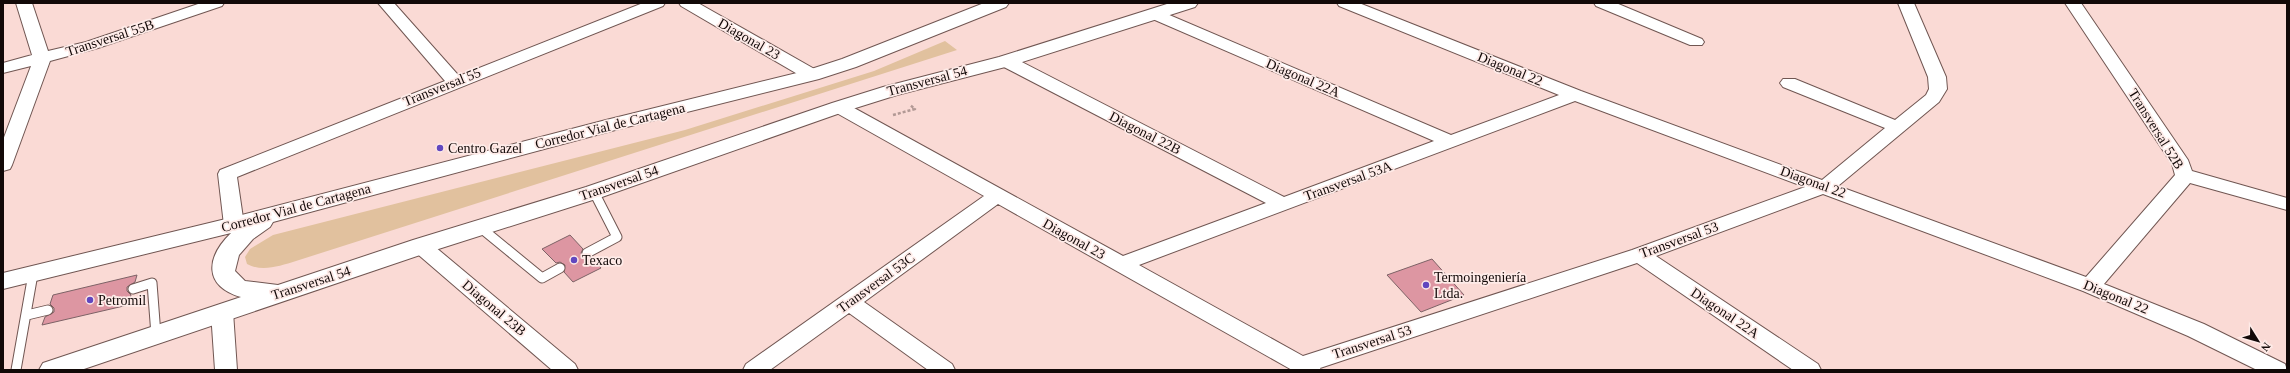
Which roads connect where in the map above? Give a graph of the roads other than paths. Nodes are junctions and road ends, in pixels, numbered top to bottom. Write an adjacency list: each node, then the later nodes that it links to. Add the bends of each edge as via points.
1 (24, 3): 14 (street)
2 (216, 3): 14 (street, Transversal 55B)
3 (386, 3): 18 (street)
4 (657, 3): 18 (street, Transversal 55)
5 (687, 3): 17 (street, Diagonal 23)
6 (1000, 3): 17 (main road, Corredor Vial de Cartagena, via 849,63)
7 (1189, 3): 12 (main road, Transversal 54)
8 (1345, 3): 20 (street, Diagonal 22)
9 (1602, 3): 13 (street)
10 (1906, 3): 22 (street, Transversal 53, via 1937,77 1938,89 1933,98)
11 (2073, 3): 25 (street, Transversal 52B, via 2181,164)
12 (1154, 14): 15 (main road, Transversal 54); 23 (street, Diagonal 22A)
13 (1696, 42)
14 (42, 59): 16 (street, Transversal 55B); 24 (street)
15 (1006, 61): 21 (main road, Transversal 54); 30 (street, Diagonal 22B)
16 (3, 68)
17 (812, 75): 31 (main road, Corredor Vial de Cartagena, via 613,124)
18 (455, 82): 32 (street, Transversal 55, via 227,174)
19 (1789, 83): 22 (street)
20 (1575, 95): 23 (street, Transversal 53A); 26 (street, Diagonal 22)
21 (838, 107): 27 (main road, Transversal 54); 28 (street, Diagonal 23)
22 (1897, 127): 26 (street, Transversal 53)
23 (1452, 142): 30 (street, Transversal 53A)
24 (3, 165)
25 (2184, 175): 29 (street); 42 (street, Transversal 52B, via 2180,183)
26 (1826, 186): 36 (street, Transversal 53); 42 (street, Diagonal 22)
27 (594, 192): 33 (main road, Transversal 54); 35 (lane, via 617,237)
28 (997, 196): 37 (street, Diagonal 23); 44 (street, Transversal 53C)
29 (2287, 204)
30 (1285, 205): 37 (street, Transversal 53A)
31 (300, 207): 32 (main road, Corredor Vial de Cartagena); 41 (main road, via 273,216 238,239 227,253 223,266 225,278 236,287 252,292 275,292)
32 (234, 225): 39 (main road, Corredor Vial de Cartagena)
33 (481, 228): 34 (main road, Transversal 54); 38 (lane, via 542,278)
34 (421, 246): 41 (main road, Transversal 54); 53 (street, Diagonal 23B)
35 (587, 253)
36 (1639, 255): 49 (street, Transversal 53); 56 (street, Diagonal 22A)
37 (1120, 265): 49 (street, Diagonal 23)
38 (560, 268)
39 (33, 274): 40 (main road, Corredor Vial de Cartagena); 47 (lane)
40 (3, 281)
41 (301, 286): 46 (main road, Transversal 54)
42 (2090, 286): 57 (street, Diagonal 22, via 2196,330)
43 (133, 289): 48 (lane, via 152,283)
44 (849, 302): 54 (street, Transversal 53C); 55 (street)
45 (48, 310): 47 (lane)
46 (222, 312): 48 (main road, Transversal 54); 52 (street)
47 (28, 315): 50 (lane)
48 (156, 335): 51 (main road, Transversal 54)
49 (1306, 367)
50 (16, 370)
51 (52, 370)
52 (226, 370)
53 (567, 370)
54 (754, 370)
55 (944, 370)
56 (1810, 370)
57 (2277, 370)

